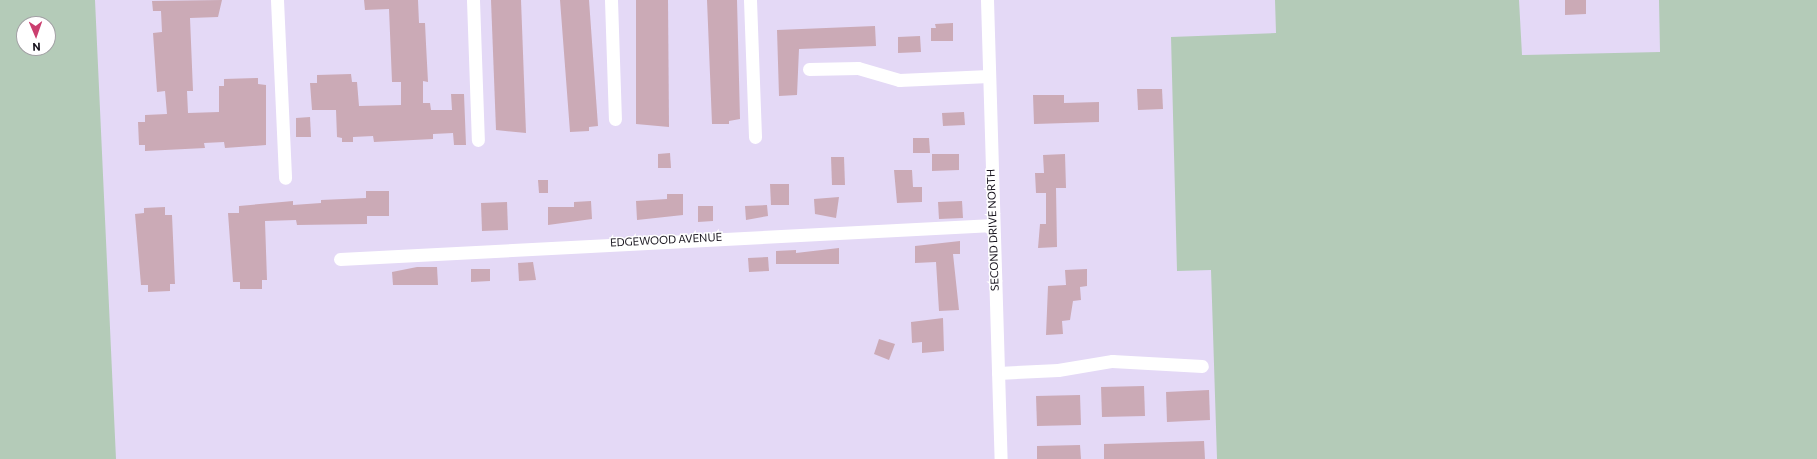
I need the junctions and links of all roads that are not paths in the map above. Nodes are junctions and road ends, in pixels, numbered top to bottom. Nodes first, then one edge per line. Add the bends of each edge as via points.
1 (277, 0) edge
2 (473, 0) edge
3 (611, 0) edge
4 (750, 0) edge
5 (987, 0) edge
6 (808, 70) dead end
7 (989, 76) junction
8 (615, 119) dead end
9 (755, 138) dead end
10 (478, 140) dead end
11 (285, 178) dead end
12 (993, 225) junction
13 (340, 259) dead end
14 (1202, 366) dead end
15 (998, 373) junction
16 (1001, 459) edge

1 - 11 street
2 - 10 street
3 - 8 street
4 - 9 street
5 - 7 street, SECOND DRIVE NORTH
6 - 7 street via 858,68 899,80
7 - 12 street, SECOND DRIVE NORTH
12 - 13 street, EDGEWOOD AVENUE
12 - 15 street, SECOND DRIVE NORTH
14 - 15 street via 1112,361 1058,370
15 - 16 street, SECOND DRIVE NORTH

